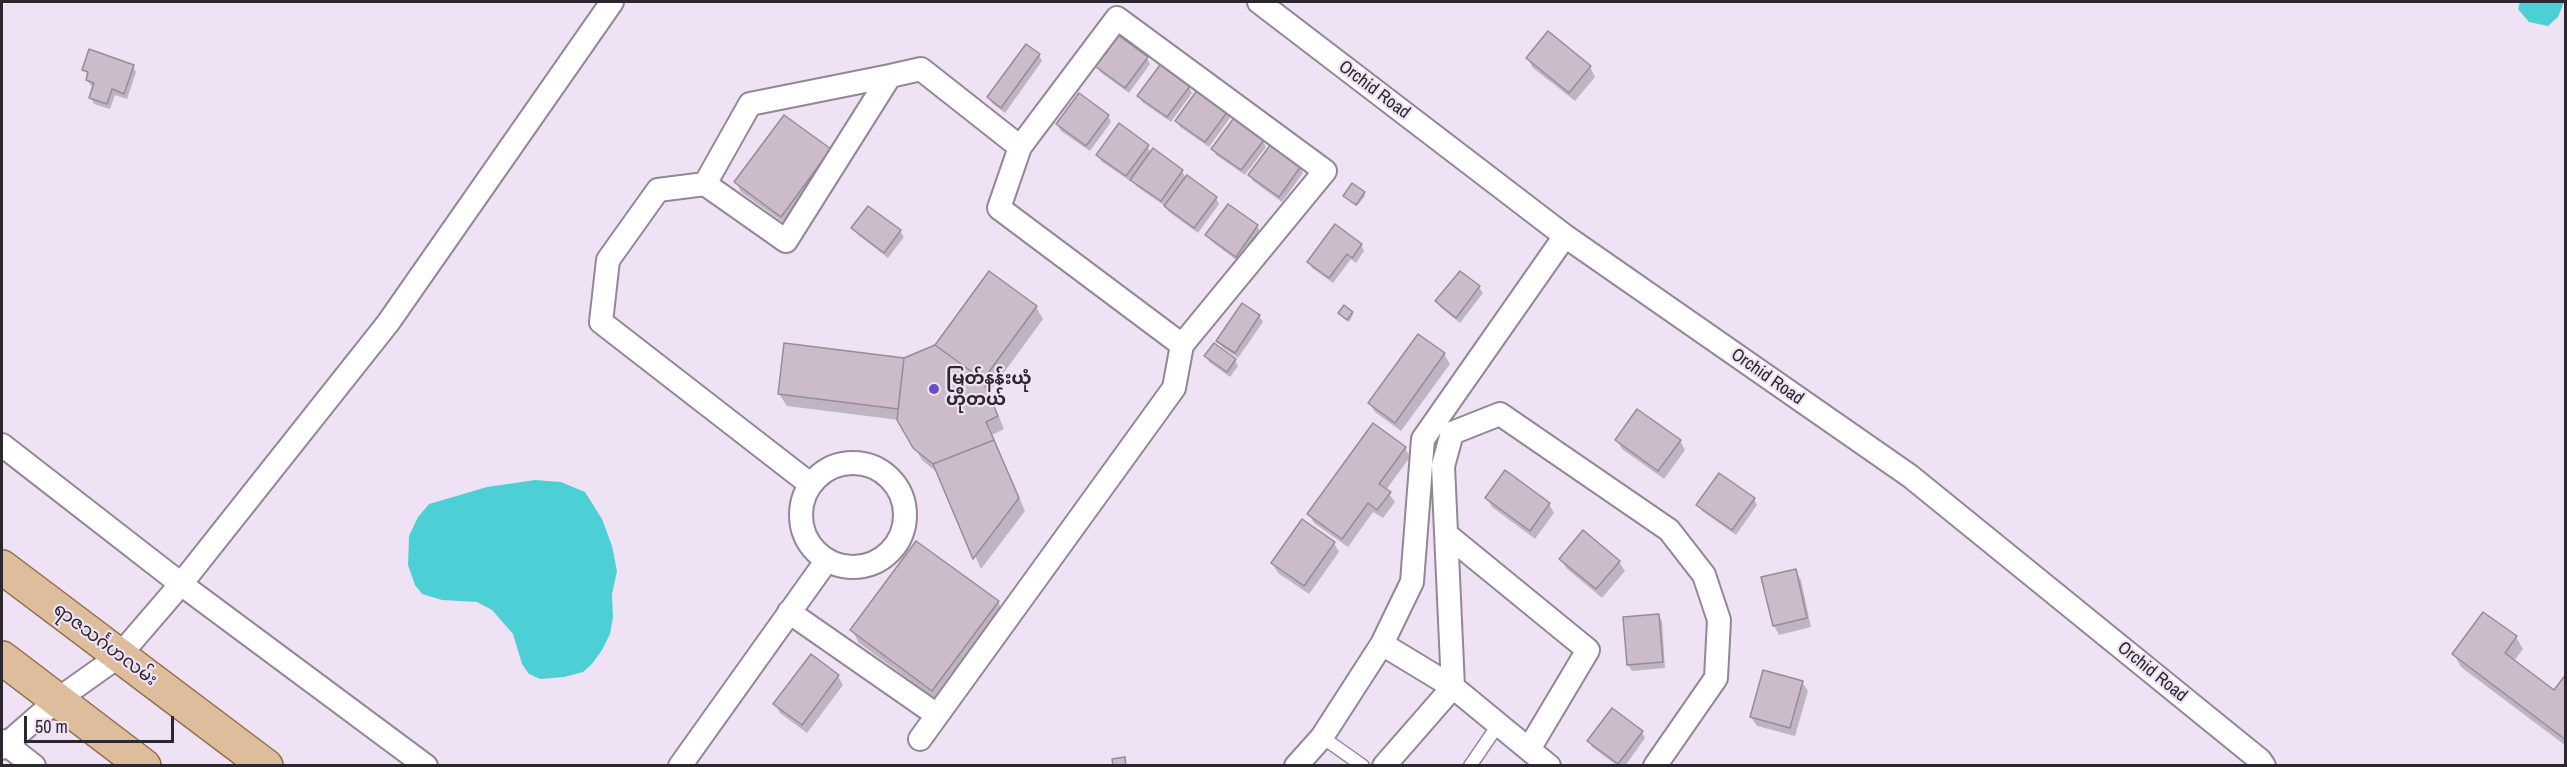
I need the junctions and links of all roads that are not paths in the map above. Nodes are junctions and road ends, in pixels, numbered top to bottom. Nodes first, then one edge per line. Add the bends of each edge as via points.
1 (612, 2) edge
2 (1259, 2) edge
3 (890, 76) junction
4 (1020, 147) junction
5 (705, 184) junction
6 (1565, 236) junction
7 (1182, 345) junction
8 (2, 445) edge
9 (810, 484) junction
10 (1446, 534) junction
11 (826, 560) junction
12 (2, 567) edge
13 (182, 584) junction
14 (789, 612) junction
15 (1382, 644) junction
16 (119, 656) junction
17 (2, 658) edge
18 (1453, 687) junction
19 (57, 700) junction
20 (937, 715) junction
21 (1498, 725) junction
22 (1322, 736) junction
23 (920, 739) dead end
24 (3, 744) edge
25 (1529, 749) junction
26 (34, 765) edge
27 (144, 765) edge
28 (266, 765) edge
29 (426, 765) edge
30 (680, 765) edge
31 (1296, 765) edge
32 (1363, 765) edge
33 (1384, 765) edge
34 (1470, 765) edge
35 (1548, 765) edge
36 (1654, 765) edge
37 (2264, 765) edge

1 - 13 street via 388,323
2 - 6 street, Orchid Road
3 - 4 street via 921,69
3 - 5 street via 750,105
3 - 5 street via 786,241
4 - 7 street via 999,208
4 - 7 street via 1117,18 1325,171
5 - 9 street via 658,190 609,260 601,322
6 - 15 street via 1423,439 1412,582
6 - 37 street, Orchid Road via 1910,476
7 - 20 street via 1174,387
8 - 13 street
9 - 11 street via 803,500 804,534
9 - 11 street via 838,464 872,465 899,487 905,503 906,520 891,552 860,567
10 - 18 street
10 - 25 street via 1588,650
10 - 36 street via 1443,466 1452,433 1500,414 1669,530 1704,575 1719,620 1716,678
11 - 14 street
12 - 16 main road, ရာဇသင်္ဂဟလမ်း
13 - 16 street
13 - 29 street
14 - 20 street
14 - 30 street
15 - 18 street
15 - 22 street
16 - 19 street
16 - 28 main road, ရာဇသင်္ဂဟလမ်း
17 - 19 main road
18 - 21 street
18 - 33 street
19 - 24 street
19 - 27 main road
20 - 23 street
21 - 25 street
21 - 34 lane
22 - 31 street
22 - 32 lane
24 - 26 street
25 - 35 street

